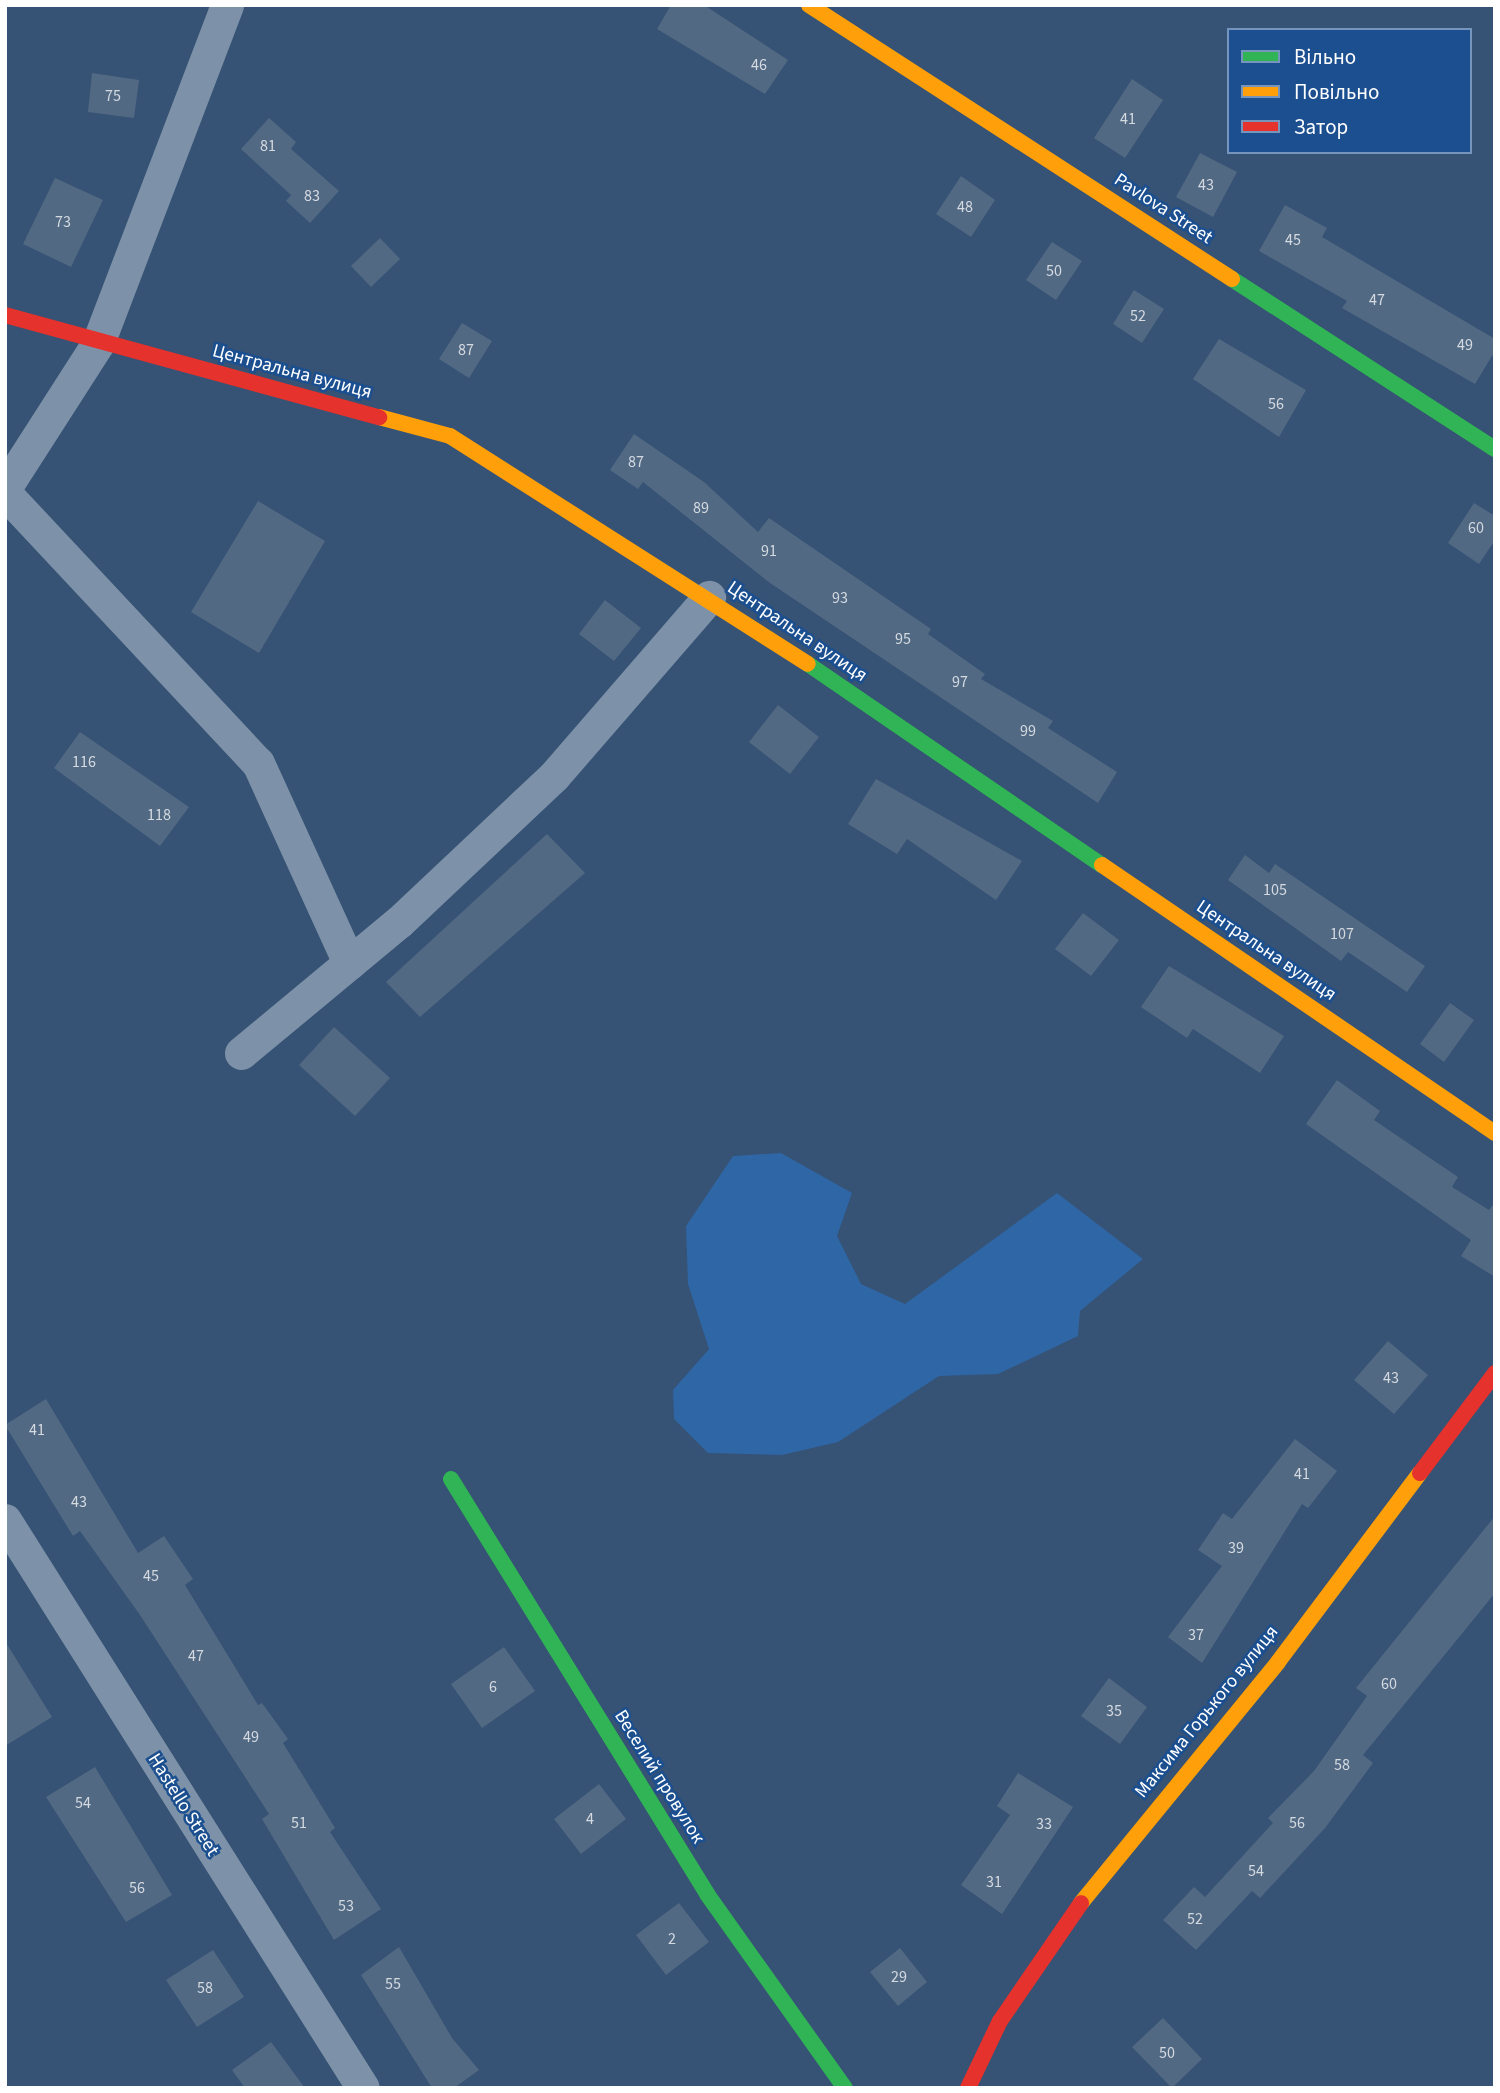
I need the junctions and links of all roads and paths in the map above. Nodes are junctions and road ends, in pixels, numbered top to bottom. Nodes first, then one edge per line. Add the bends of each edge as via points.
1 (228, 5) edge
2 (808, 5) edge
3 (5, 315) edge
4 (98, 343) junction
5 (1495, 449) edge
6 (5, 488) edge
7 (5, 493) edge
8 (709, 597) junction
9 (349, 964) junction
10 (241, 1052) dead end
11 (1495, 1133) edge
12 (1495, 1373) edge
13 (452, 1479) dead end
14 (5, 1520) edge
15 (363, 2088) edge
16 (845, 2088) edge
17 (968, 2088) edge

1 - 4 street
2 - 5 street, Pavlova Street
3 - 4 street, Центральна вулиця
4 - 6 street
4 - 8 street, Центральна вулиця via 450,436
7 - 9 street via 258,763
8 - 9 street via 554,776
8 - 11 street, Центральна вулиця
9 - 10 street
12 - 17 street, Максима Горького вулиця via 1278,1662 1102,1873 1000,2021
13 - 16 street, Веселий провулок via 707,1894
14 - 15 street, Hastello Street

